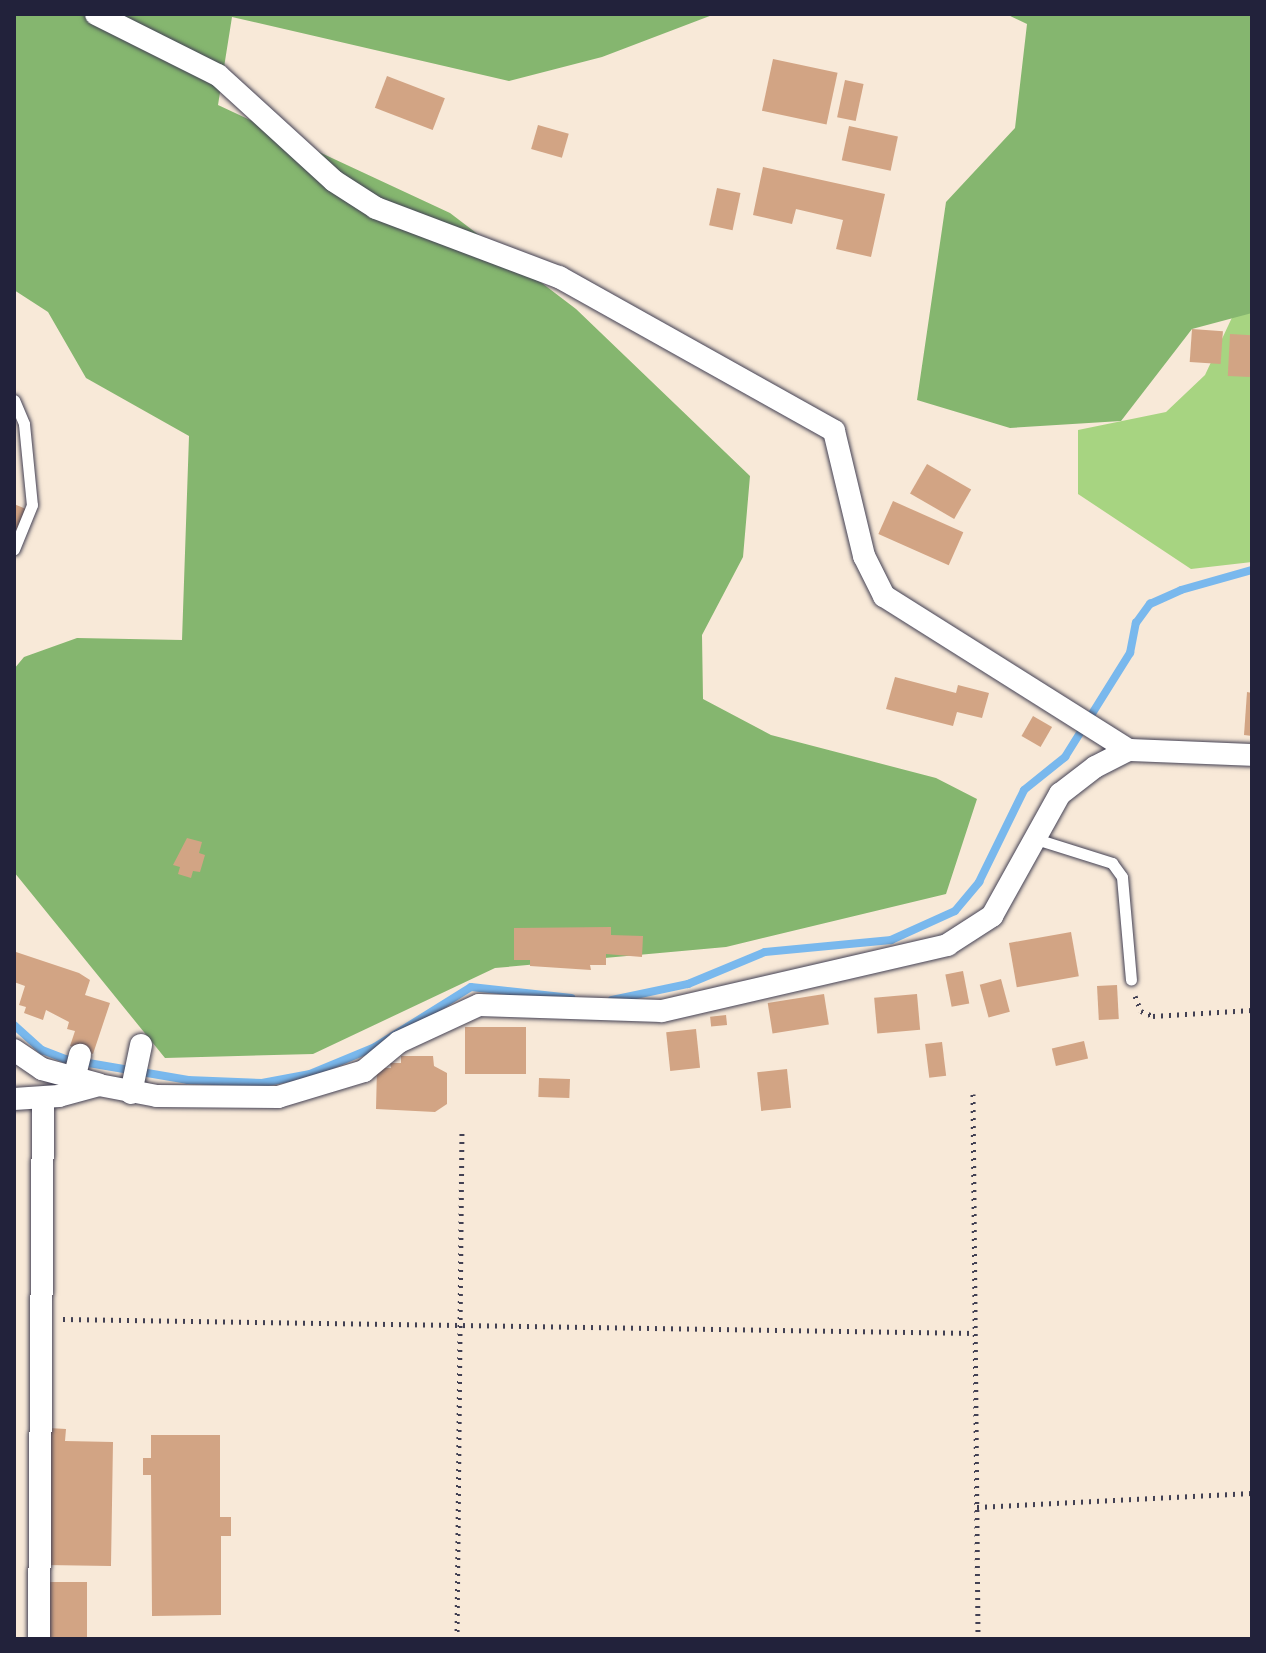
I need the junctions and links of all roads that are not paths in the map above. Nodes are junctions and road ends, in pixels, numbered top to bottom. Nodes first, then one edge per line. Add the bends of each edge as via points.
1 (96, 14) edge
2 (14, 400) edge
3 (14, 549) edge
4 (1129, 750) junction
5 (1252, 755) edge
6 (1036, 839) junction
7 (1131, 980) road end
8 (141, 1045) dead end
9 (14, 1050) edge
10 (80, 1055) dead end
11 (74, 1079) junction
12 (99, 1085) junction
13 (131, 1093) junction
14 (14, 1099) edge
15 (43, 1099) junction
16 (39, 1639) edge

1 - 4 street via 218,75 334,181 376,208 559,277 834,431 864,556 884,596
2 - 3 lane via 24,424 32,514
4 - 5 street
4 - 6 street via 1060,794
6 - 7 lane via 1112,863 1122,877
6 - 13 street via 992,916 947,945 662,1011 479,1005 399,1042 364,1071 278,1097
8 - 13 street
9 - 11 street via 42,1069
10 - 11 street
11 - 12 street
12 - 13 street
12 - 15 street
14 - 15 street
15 - 16 street

